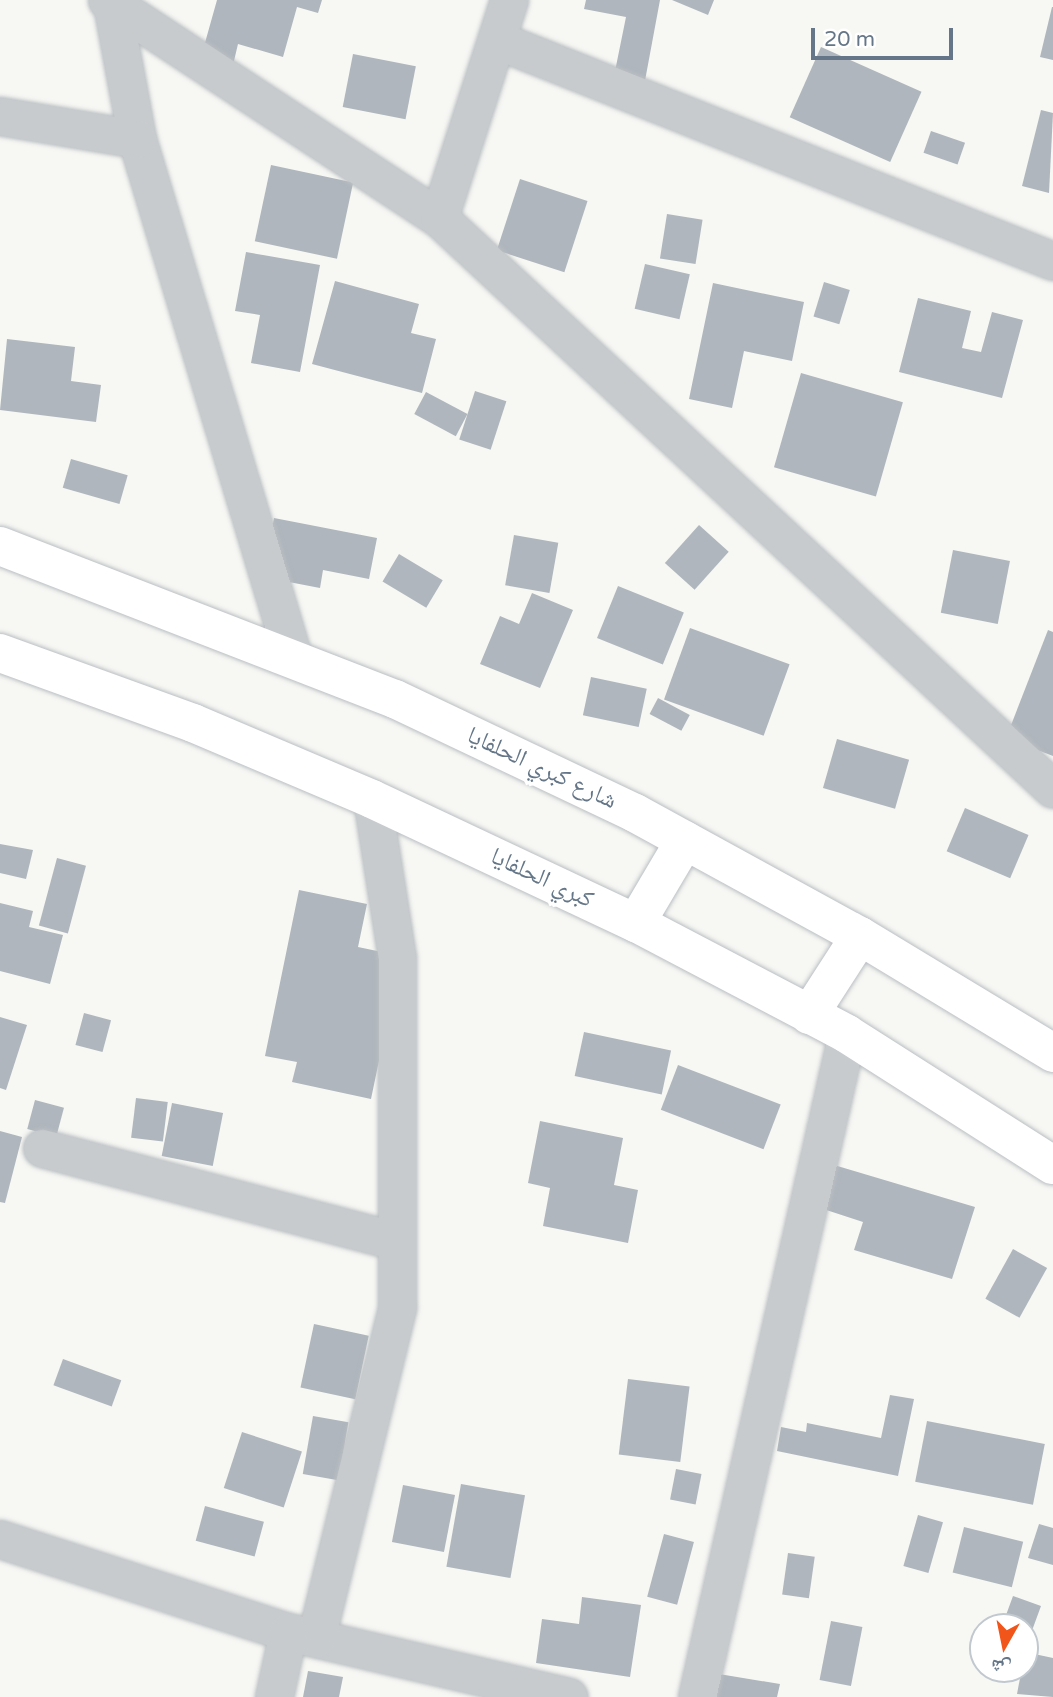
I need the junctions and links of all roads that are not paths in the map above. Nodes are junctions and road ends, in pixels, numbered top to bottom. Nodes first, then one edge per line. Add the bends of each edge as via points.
1 (509, 0) edge
2 (110, 2) edge
3 (497, 40) junction
4 (0, 116) edge
5 (138, 139) junction
6 (439, 218) junction
7 (1053, 261) edge
8 (0, 546) edge
9 (0, 653) edge
10 (293, 657) junction
11 (1053, 789) edge
12 (372, 799) junction
13 (685, 840) junction
14 (636, 923) junction
15 (860, 936) junction
16 (809, 1015) junction
17 (847, 1034) junction
18 (1053, 1053) edge
19 (42, 1148) dead end
20 (1053, 1165) edge
21 (396, 1241) junction
22 (0, 1539) edge
23 (302, 1635) junction
24 (274, 1697) edge
25 (569, 1697) edge
26 (697, 1697) edge

1 - 3 street
2 - 5 street
2 - 6 street
3 - 6 street
3 - 7 street
4 - 5 street
5 - 10 street
6 - 11 street
8 - 10 main road, شارع كبري الحلفايا
9 - 12 main road, كبري الحلفايا via 192,723
10 - 13 main road, شارع كبري الحلفايا via 396,699
12 - 14 main road, كبري الحلفايا
12 - 21 street via 397,958 401,1034
13 - 14 main road
13 - 15 main road, شارع كبري الحلفايا
14 - 16 main road, كبري الحلفايا
15 - 16 main road
15 - 18 main road, شارع كبري الحلفايا
16 - 17 main road, كبري الحلفايا
17 - 20 main road, كبري الحلفايا
17 - 26 street
19 - 21 street
21 - 23 street via 397,1307
22 - 23 street
23 - 24 street
23 - 25 street

